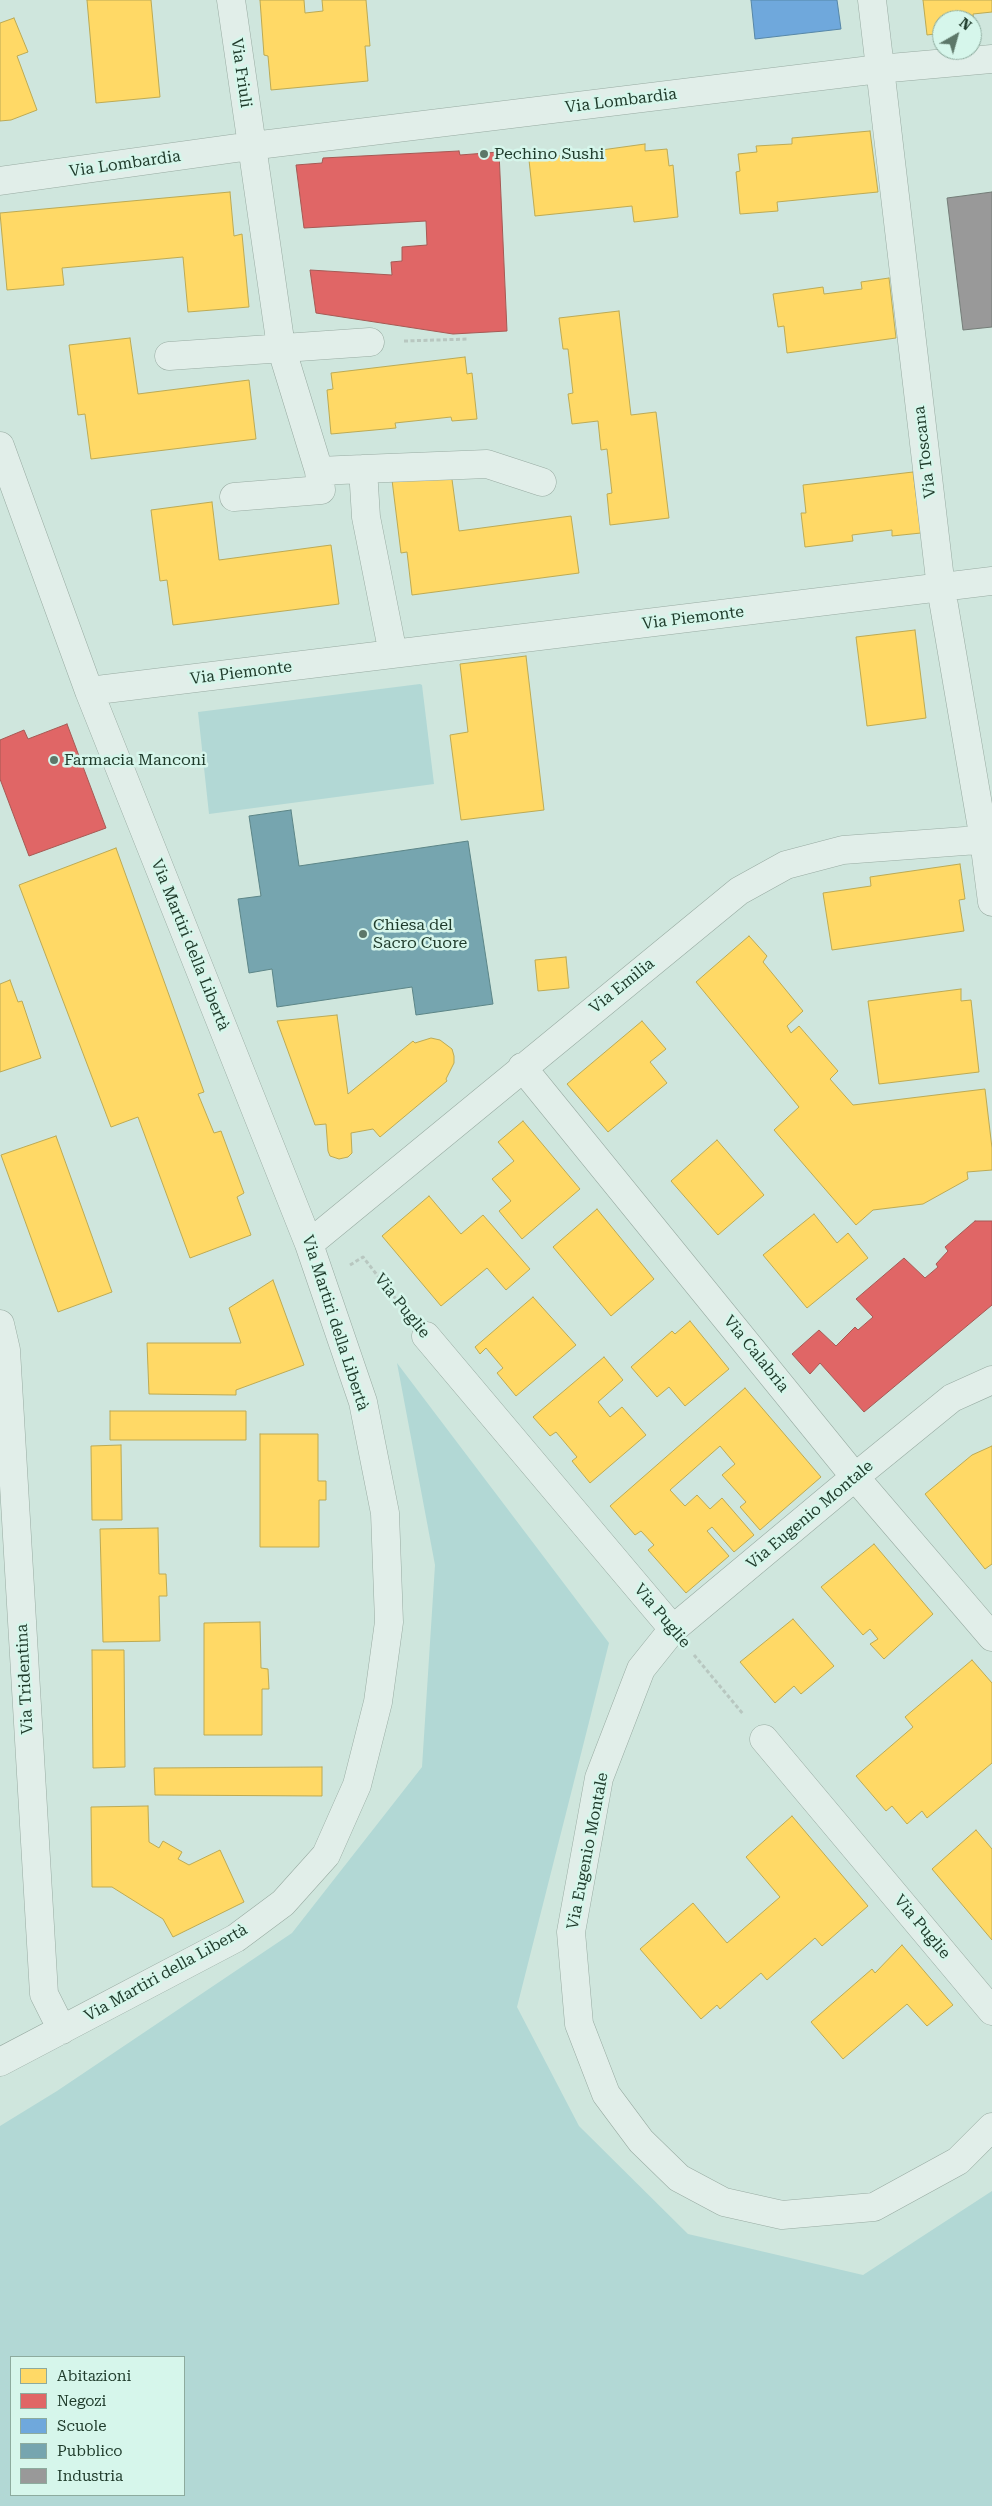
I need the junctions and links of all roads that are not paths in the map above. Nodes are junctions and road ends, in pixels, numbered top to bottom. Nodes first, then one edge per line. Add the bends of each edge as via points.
1 (231, 0) edge
2 (872, 0) edge
3 (992, 59) edge
4 (879, 69) junction
5 (251, 146) junction
6 (0, 181) edge
7 (370, 342) road end
8 (281, 347) junction
9 (169, 356) dead end
10 (0, 446) edge
11 (363, 469) junction
12 (319, 471) junction
13 (542, 482) dead end
14 (234, 497) dead end
15 (992, 581) edge
16 (941, 588) junction
17 (393, 654) junction
18 (89, 691) junction
19 (988, 840) edge
20 (992, 902) edge
21 (522, 1067) junction
22 (309, 1244) junction
23 (0, 1324) edge
24 (426, 1336) road end
25 (992, 1380) edge
26 (856, 1477) junction
27 (673, 1629) junction
28 (992, 1638) edge
29 (764, 1739) road end
30 (992, 2011) edge
31 (62, 2030) junction
32 (0, 2062) edge
33 (992, 2127) edge

1 - 5 street, Via Friuli
2 - 4 street, Via Toscana
3 - 4 street, Via Lombardia
4 - 5 street, Via Lombardia
4 - 16 street, Via Toscana
5 - 6 street, Via Lombardia
5 - 8 street
7 - 8 street
8 - 9 street
8 - 12 street
10 - 18 street, Via Martiri della Libertà
11 - 12 street
11 - 13 street via 487,464
11 - 17 street via 366,517
12 - 14 street via 321,490
15 - 16 street, Via Piemonte
16 - 17 street, Via Piemonte
16 - 19 street, Via Toscana
17 - 18 street, Via Piemonte
18 - 22 street, Via Martiri della Libertà
19 - 20 street, Via Toscana
19 - 21 street, Via Emilia via 843,850 786,865 739,891
21 - 22 street, Via Emilia
21 - 26 street, Via Calabria
22 - 31 street, Via Martiri della Libertà via 363,1402 385,1513 389,1622 378,1702 357,1785 326,1855 283,1903 236,1938
23 - 31 street, Via Tridentina via 6,1350 44,1994
24 - 27 street, Via Puglie
25 - 26 street, Via Eugenio Montale via 952,1398
26 - 27 street, Via Eugenio Montale
26 - 28 street, Via Calabria
27 - 33 street, Via Eugenio Montale via 641,1669 599,1778 571,1932 579,2024 606,2094 641,2141 679,2178 724,2202 782,2215 874,2207 958,2161
29 - 30 street, Via Puglie
31 - 32 street, Via Martiri della Libertà

